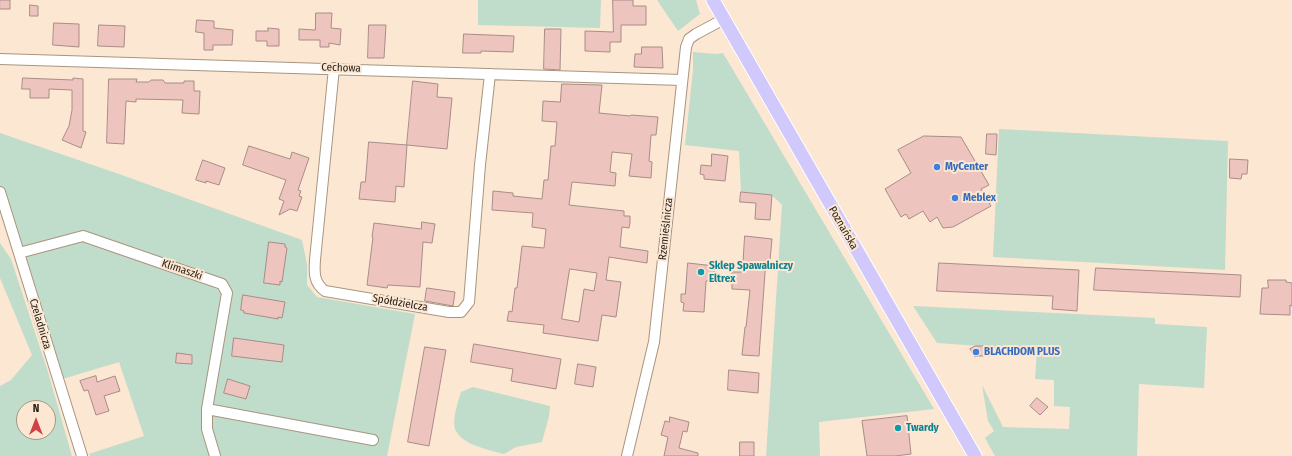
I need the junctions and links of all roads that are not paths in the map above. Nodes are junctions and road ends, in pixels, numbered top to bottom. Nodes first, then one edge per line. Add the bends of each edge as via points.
1 (713, 0) edge
2 (724, 20) junction
3 (0, 59) edge
4 (334, 68) junction
5 (490, 74) junction
6 (682, 80) junction
7 (0, 192) edge
8 (19, 253) junction
9 (207, 409) junction
10 (373, 440) dead end
11 (82, 456) edge
12 (215, 456) edge
13 (627, 456) edge
14 (975, 456) edge

1 - 2 main road, Poznańska
2 - 6 street, Rzemieślnicza via 689,39
2 - 14 main road, Poznańska
3 - 4 street, Cechowa
4 - 5 street, Cechowa
4 - 5 street, Spółdzielcza via 315,260 314,275 319,286 325,291 455,312 461,312 469,302
5 - 6 street, Cechowa
6 - 13 street, Rzemieślnicza via 654,342
7 - 8 street, Czeladnicza
8 - 9 street, Klimaszki via 83,236 222,284 227,293
8 - 11 street, Czeladnicza
9 - 10 street
9 - 12 street, Klimaszki via 206,429

